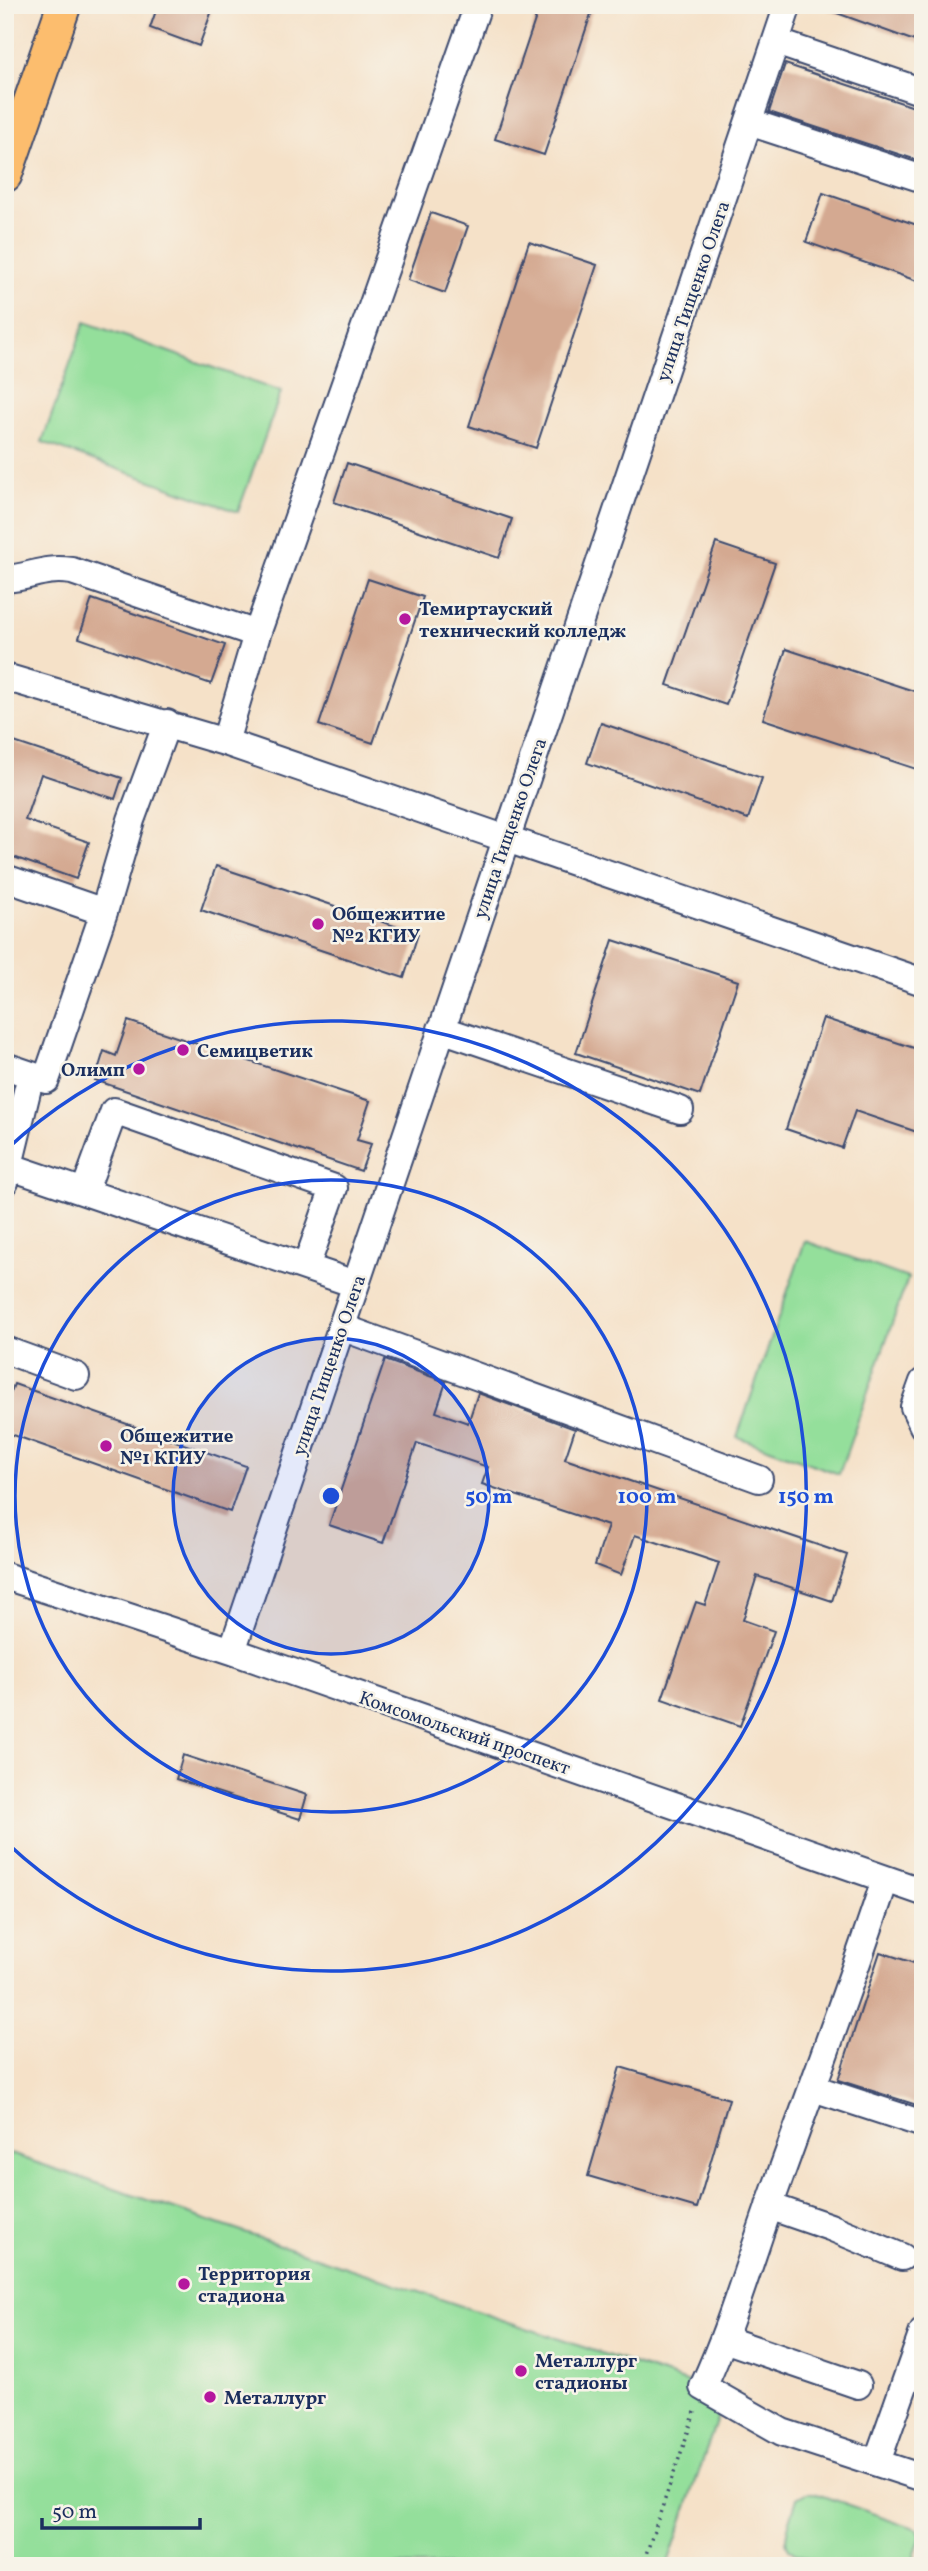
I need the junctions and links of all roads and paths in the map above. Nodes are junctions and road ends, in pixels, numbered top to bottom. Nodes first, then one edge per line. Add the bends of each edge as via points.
1 (64, 5) edge
2 (478, 5) edge
3 (788, 5) edge
4 (776, 42) junction
5 (923, 92) edge
6 (749, 122) junction
7 (5, 175) edge
8 (923, 179) edge
9 (5, 579) edge
10 (257, 634) junction
11 (5, 677) edge
12 (167, 723) junction
13 (225, 742) junction
14 (506, 837) junction
15 (5, 878) edge
16 (104, 912) junction
17 (923, 982) edge
18 (441, 1029) junction
19 (5, 1066) edge
20 (31, 1075) junction
21 (680, 1110) dead end
22 (7, 1174) edge
23 (86, 1190) junction
24 (306, 1267) junction
25 (355, 1284) junction
26 (341, 1327) junction
27 (5, 1350) edge
28 (76, 1376) dead end
29 (923, 1382) edge
30 (923, 1426) edge
31 (759, 1479) dead end
32 (5, 1576) edge
33 (232, 1651) junction
34 (885, 1880) junction
35 (923, 1892) edge
36 (813, 2088) junction
37 (923, 2124) edge
38 (769, 2206) junction
39 (902, 2257) dead end
40 (923, 2332) edge
41 (724, 2339) junction
42 (858, 2385) dead end
43 (704, 2387) junction
44 (877, 2462) junction
45 (923, 2478) edge
46 (642, 2566) edge

1 - 7 main road
2 - 10 street
3 - 4 street, улица Тищенко Олега
4 - 5 street
4 - 6 street, улица Тищенко Олега
6 - 8 street
6 - 14 street, улица Тищенко Олега
9 - 10 street via 25,578 40,570 72,571
10 - 13 street
11 - 12 street
12 - 13 street
12 - 16 street
13 - 14 street
14 - 17 street
14 - 18 street, улица Тищенко Олега
15 - 16 street
16 - 20 street via 46,1080
18 - 21 street
18 - 25 street, улица Тищенко Олега
19 - 20 street
20 - 22 street
22 - 23 street
23 - 24 street
23 - 24 street via 114,1111 295,1174 334,1188
24 - 25 street
25 - 26 street, улица Тищенко Олега
26 - 31 street
26 - 33 street, улица Тищенко Олега
27 - 28 street
29 - 30 street via 914,1407
32 - 33 street, Комсомольский проспект
33 - 34 street, Комсомольский проспект
34 - 35 street, Комсомольский проспект
34 - 36 street
36 - 37 street
36 - 38 street
38 - 39 street
38 - 41 street
40 - 44 street
41 - 42 street
41 - 43 street
43 - 44 street via 782,2432
43 - 46 path
44 - 45 street

